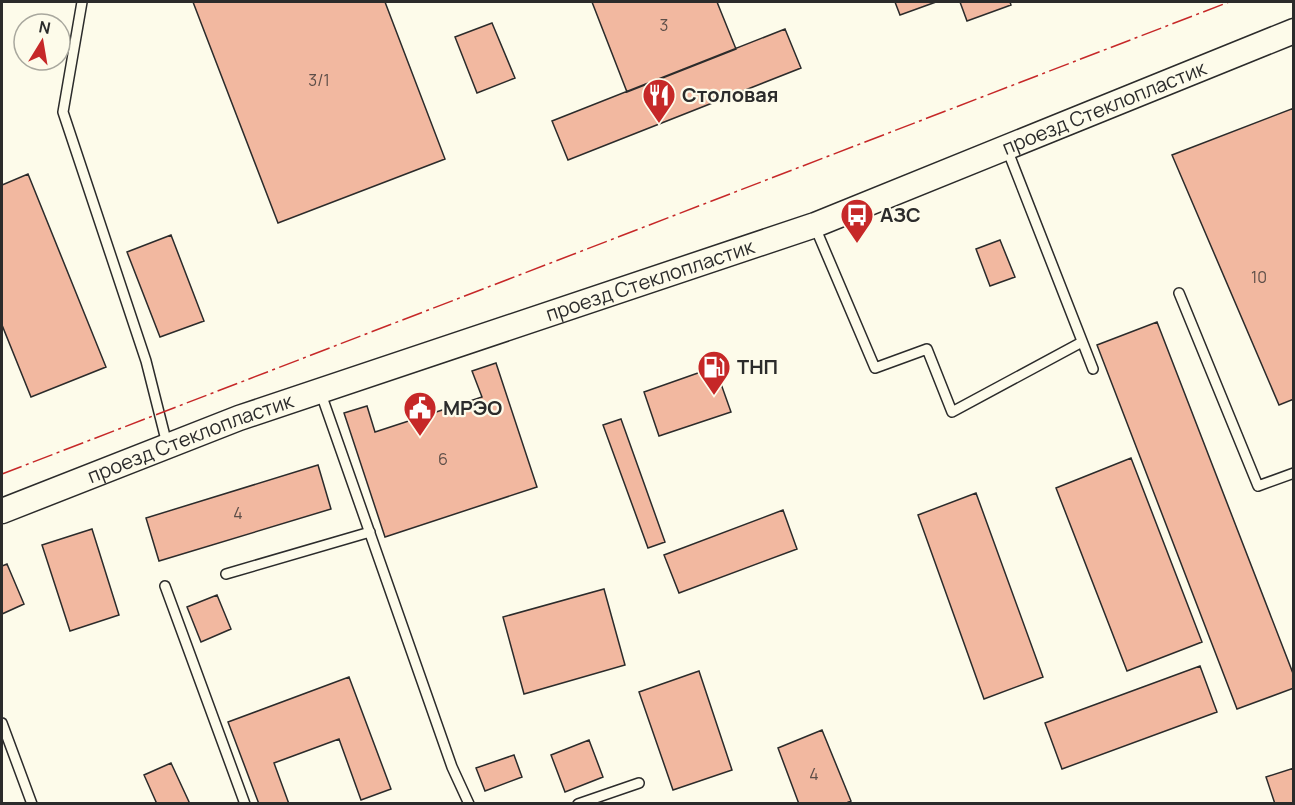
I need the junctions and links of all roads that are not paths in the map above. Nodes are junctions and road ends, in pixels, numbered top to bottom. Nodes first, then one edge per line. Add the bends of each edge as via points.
1 (82, 2) edge
2 (1293, 31) edge
3 (1006, 147) junction
4 (815, 225) junction
5 (1179, 293) dead end
6 (1082, 342) junction
7 (1093, 369) dead end
8 (320, 391) junction
9 (168, 446) junction
10 (1293, 473) edge
11 (2, 511) edge
12 (370, 532) junction
13 (226, 574) dead end
14 (165, 586) dead end
15 (2, 723) edge
16 (4, 736) edge
17 (639, 783) dead end
18 (32, 804) edge
19 (245, 804) edge
20 (469, 804) edge
21 (578, 804) edge

1 - 9 lane via 63,112 146,361
2 - 3 street, проезд Стеклопластик
3 - 4 street, проезд Стеклопластик
3 - 6 lane
4 - 6 lane via 875,368 927,349 952,412
4 - 8 street, проезд Стеклопластик
5 - 10 lane via 1258,486
6 - 7 lane
8 - 9 street, проезд Стеклопластик
8 - 12 lane
9 - 11 street, проезд Стеклопластик
12 - 13 lane
12 - 20 lane via 452,767
14 - 19 lane
15 - 16 lane
16 - 18 lane
17 - 21 lane

